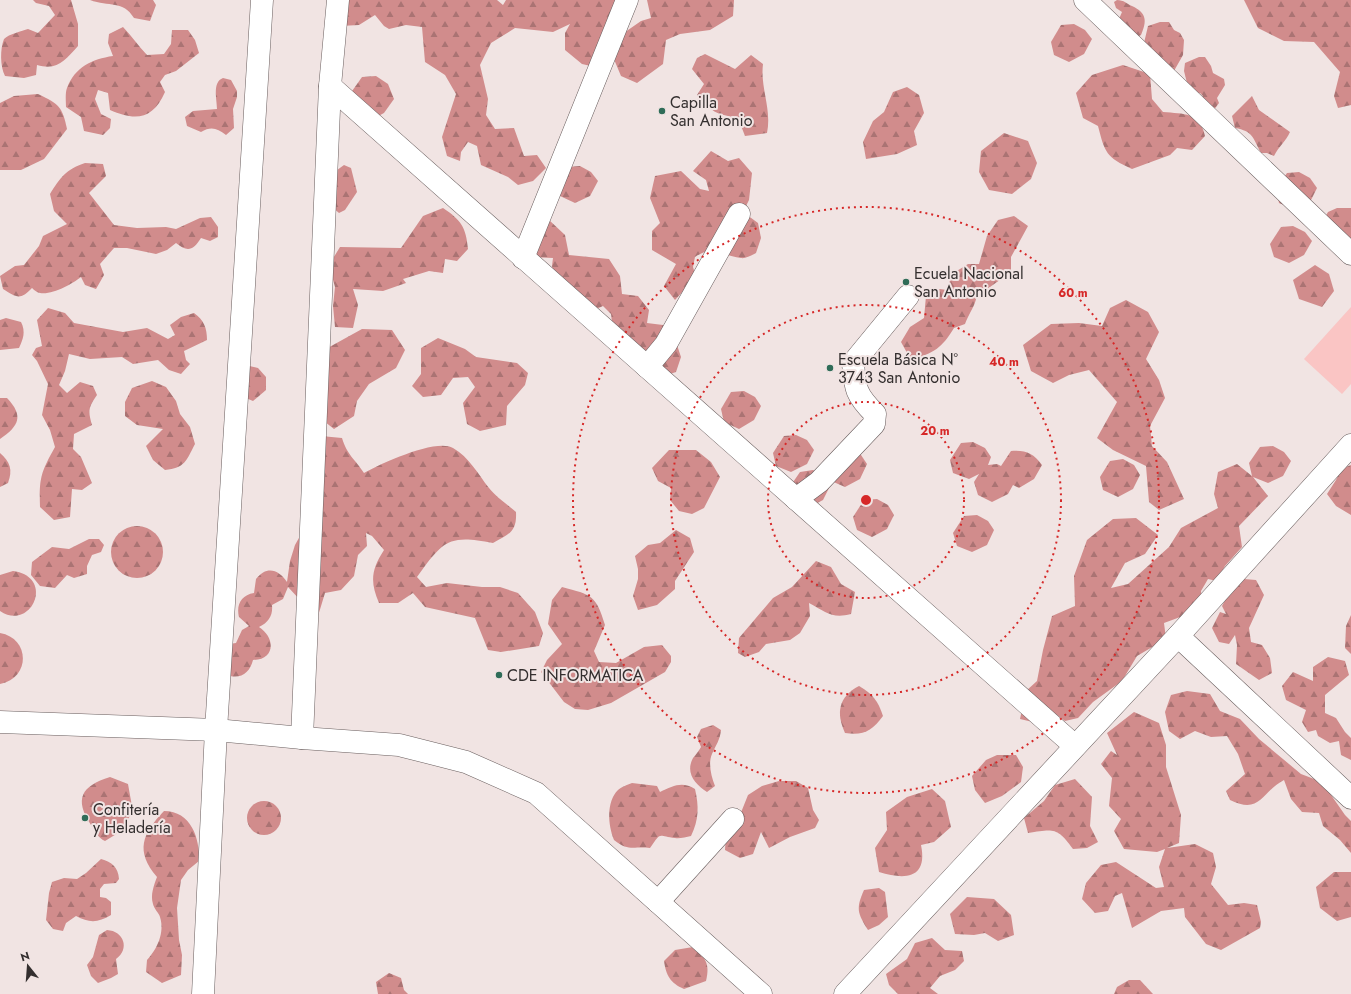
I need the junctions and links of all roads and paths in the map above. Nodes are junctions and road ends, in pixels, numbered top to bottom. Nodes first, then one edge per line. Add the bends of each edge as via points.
1 (262, 0) edge
2 (338, 0) edge
3 (627, 0) edge
4 (1085, 0) edge
5 (330, 86) junction
6 (739, 214) dead end
7 (1351, 254) edge
8 (523, 258) junction
9 (908, 296) dead end
10 (647, 368) junction
11 (1351, 445) edge
12 (796, 499) junction
13 (1178, 636) junction
14 (0, 722) edge
15 (216, 730) junction
16 (302, 738) junction
17 (1075, 746) junction
18 (1351, 798) edge
19 (732, 818) dead end
20 (658, 902) junction
21 (203, 994) edge
22 (760, 994) edge
23 (845, 994) edge

1 - 15 street
2 - 5 street
3 - 8 street
4 - 7 street
5 - 8 street
5 - 16 street
6 - 10 street via 666,344
8 - 10 street
9 - 12 street via 853,363 855,388 863,402 875,414 874,424 819,482
10 - 12 street
11 - 13 street
12 - 17 street
13 - 17 street
13 - 18 street
14 - 15 street
15 - 16 street
15 - 21 street
16 - 20 street via 399,745 466,762 536,793
17 - 23 street
19 - 20 street
20 - 22 street

